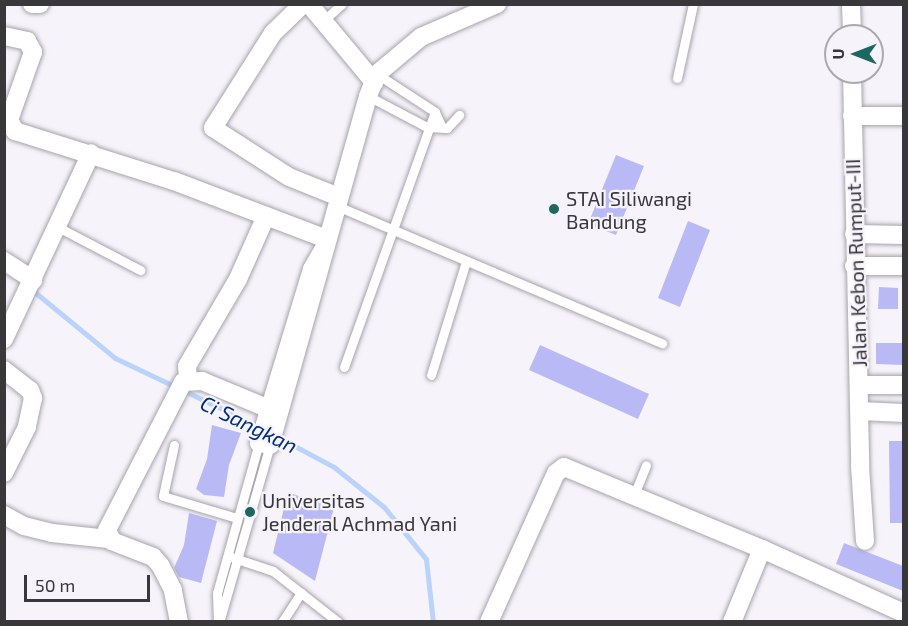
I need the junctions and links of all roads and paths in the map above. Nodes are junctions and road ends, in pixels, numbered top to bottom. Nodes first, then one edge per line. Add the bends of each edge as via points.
1 (32, 4) edge
2 (40, 4) edge
3 (303, 4) edge
4 (309, 4) edge
5 (342, 4) edge
6 (497, 4) edge
7 (693, 4) edge
8 (851, 4) edge
9 (323, 21) junction
10 (852, 24) edge
11 (4, 36) edge
12 (677, 78) dead end
13 (373, 84) junction
14 (852, 84) edge
15 (435, 112) junction
16 (459, 115) dead end
17 (852, 116) junction
18 (903, 116) edge
19 (427, 127) junction
20 (442, 128) junction
21 (91, 153) junction
22 (338, 202) junction
23 (266, 216) junction
24 (58, 227) junction
25 (392, 232) junction
26 (854, 234) junction
27 (903, 235) edge
28 (325, 245) junction
29 (4, 261) edge
30 (466, 261) junction
31 (854, 266) junction
32 (903, 266) edge
33 (140, 270) dead end
34 (31, 286) junction
35 (4, 339) edge
36 (662, 343) dead end
37 (344, 367) dead end
38 (4, 370) edge
39 (431, 375) dead end
40 (859, 385) junction
41 (903, 385) edge
42 (180, 386) junction
43 (860, 411) junction
44 (274, 413) junction
45 (903, 413) edge
46 (265, 441) junction
47 (174, 445) dead end
48 (646, 465) dead end
49 (4, 473) edge
50 (634, 495) junction
51 (4, 515) edge
52 (237, 518) junction
53 (109, 539) junction
54 (865, 541) dead end
55 (762, 549) junction
56 (226, 555) junction
57 (237, 560) junction
58 (301, 593) junction
59 (903, 613) edge
60 (178, 621) edge
61 (219, 621) edge
62 (282, 621) edge
63 (338, 621) edge
64 (489, 621) edge
65 (732, 621) edge

1 - 2 street
3 - 22 street via 273,33 213,128 289,177
4 - 9 street
5 - 9 lane
6 - 13 street via 421,37
7 - 12 lane
8 - 10 street
9 - 13 street
11 - 21 street via 27,41 33,52 10,126 15,131
13 - 15 lane
13 - 19 lane
13 - 22 street
14 - 17 street, Jalan Kebon Rumput-III
15 - 19 lane
15 - 20 lane
16 - 20 lane via 450,126
17 - 18 street
17 - 26 street, Jalan Kebon Rumput-III
19 - 20 lane
19 - 25 lane
21 - 23 street
21 - 24 street
22 - 25 lane
22 - 28 street
23 - 28 street
23 - 42 street via 238,279 187,366
24 - 33 lane
24 - 34 street
25 - 30 lane
25 - 37 lane
26 - 27 street
26 - 31 street, Jalan Kebon Rumput-III
28 - 44 street via 321,272
29 - 34 street
30 - 36 lane
30 - 39 lane
31 - 32 street
31 - 40 street, Jalan Kebon Rumput-III
34 - 35 street
38 - 49 street via 30,390 33,398 27,427
40 - 41 street
40 - 43 street, Jalan Kebon Rumput-III
42 - 44 street via 202,381
42 - 53 street via 106,530
43 - 45 street
43 - 54 street, Jalan Kebon Rumput-III
44 - 46 street
46 - 52 lane
46 - 57 lane
47 - 52 lane via 163,496
48 - 50 lane
50 - 55 street
50 - 64 street via 568,467 560,469
51 - 53 street via 24,526 59,535
52 - 56 lane
53 - 60 street via 153,557 160,565 173,590
55 - 59 street
55 - 65 street
56 - 57 lane
56 - 61 lane via 217,593
57 - 58 lane via 273,571
57 - 61 lane
58 - 62 lane
58 - 63 lane

